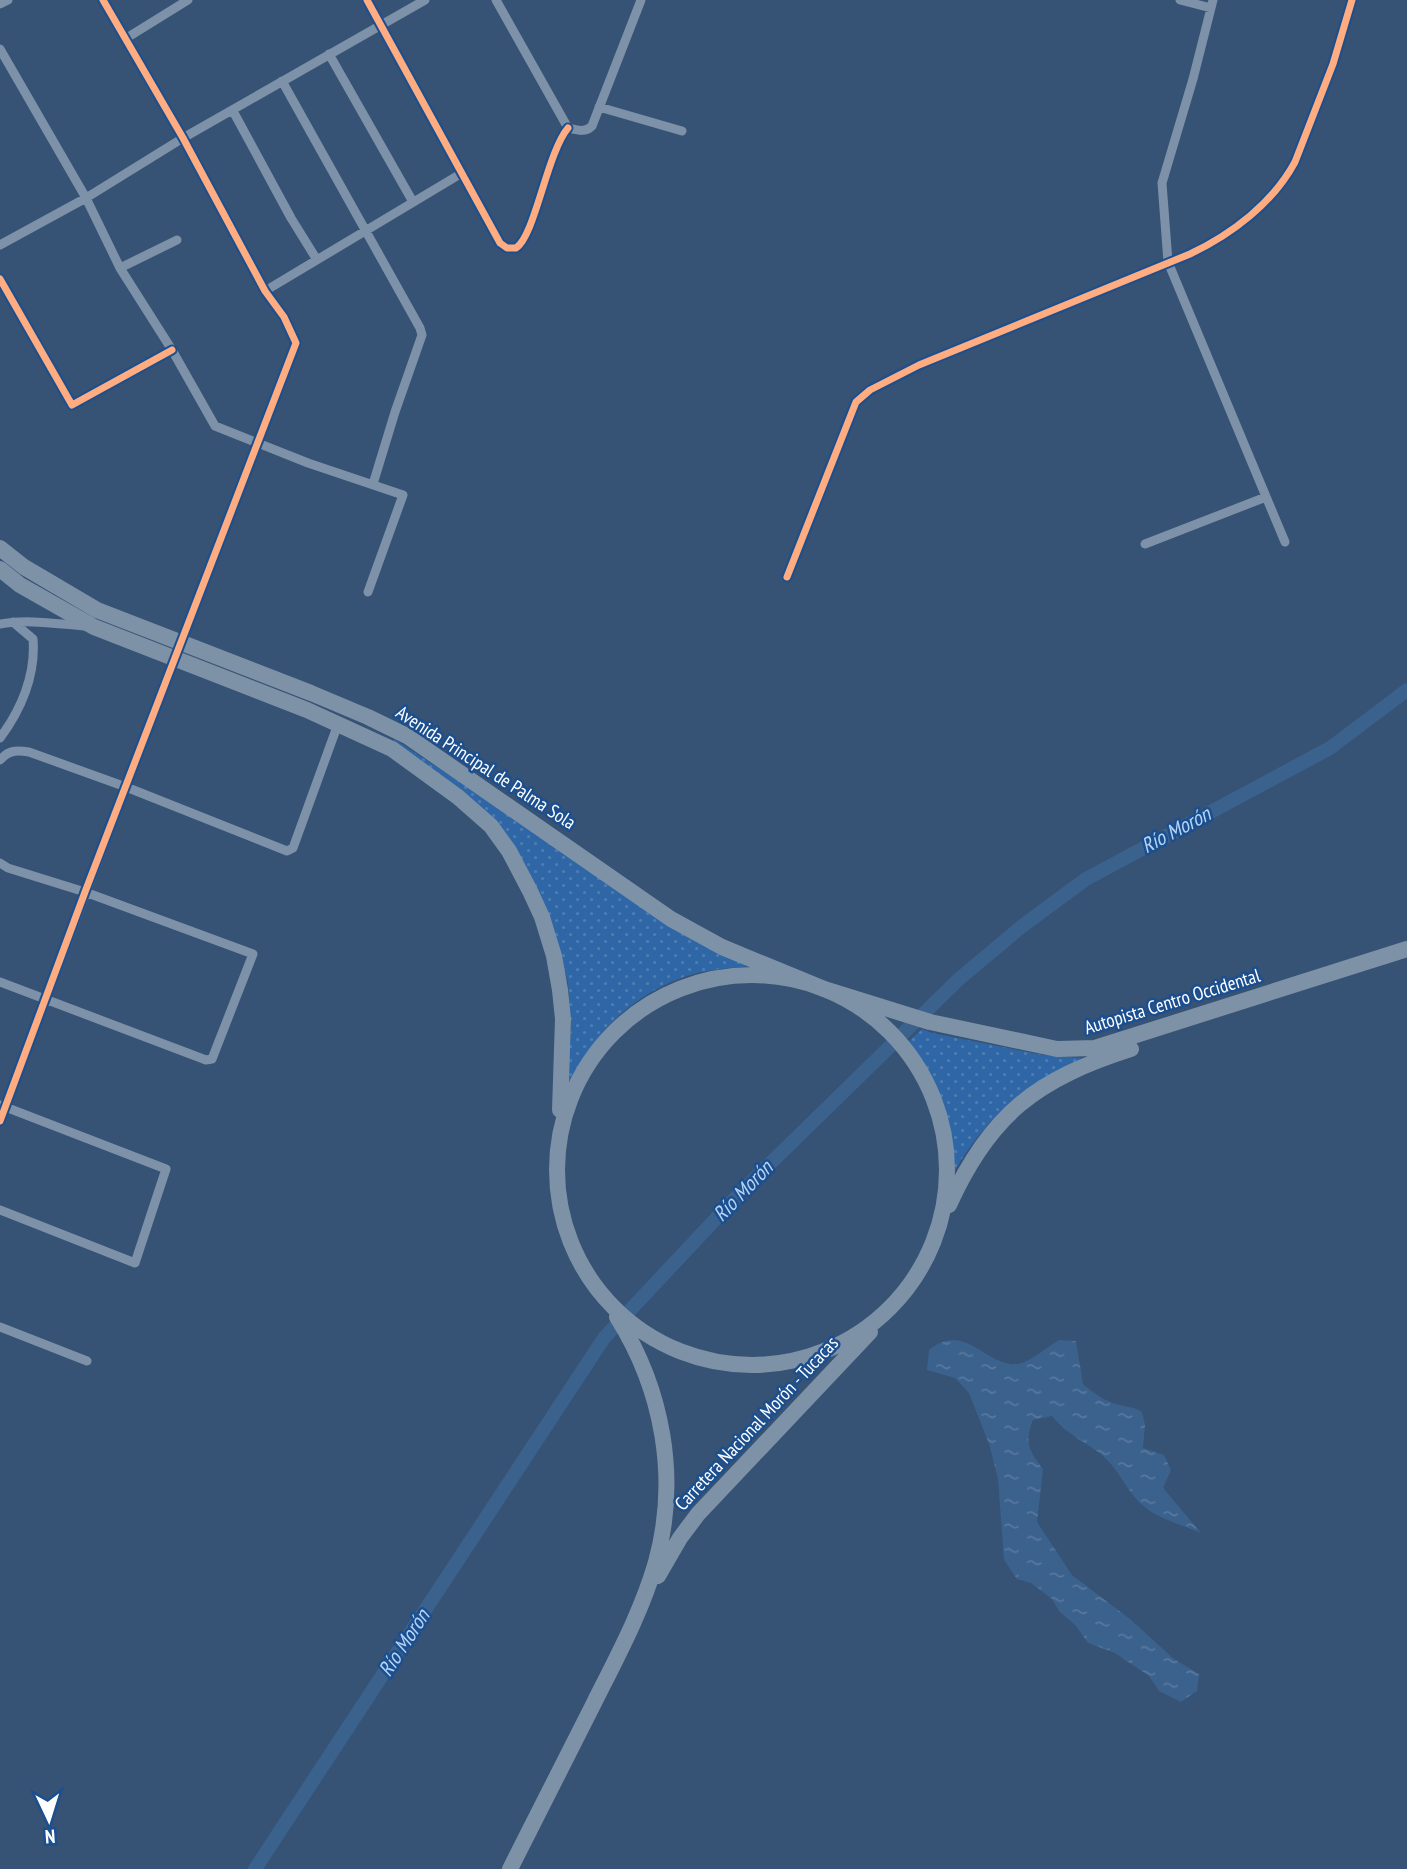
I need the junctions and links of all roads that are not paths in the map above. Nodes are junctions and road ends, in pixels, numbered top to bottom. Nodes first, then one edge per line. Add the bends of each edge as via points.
1 (8, 0) edge
2 (103, 0) edge
3 (188, 0) edge
4 (368, 0) edge
5 (425, 0) edge
6 (496, 0) edge
7 (642, 0) edge
8 (1180, 0) edge
9 (1352, 0) edge
10 (0, 4) edge
11 (1212, 4) edge
12 (382, 24) junction
13 (125, 39) junction
14 (0, 49) edge
15 (329, 54) junction
16 (282, 81) junction
17 (599, 107) junction
18 (233, 111) junction
19 (568, 128) junction
20 (682, 131) dead end
21 (183, 138) junction
22 (462, 173) junction
23 (86, 198) junction
24 (413, 202) junction
25 (366, 232) junction
26 (177, 240) dead end
27 (0, 245) edge
28 (317, 260) junction
29 (1168, 262) junction
30 (120, 268) junction
31 (0, 279) edge
32 (265, 291) junction
33 (172, 350) junction
34 (258, 443) junction
35 (373, 484) junction
36 (1266, 497) junction
37 (1285, 542) dead end
38 (1144, 544) dead end
39 (0, 548) edge
40 (0, 569) edge
41 (787, 577) dead end
42 (368, 592) dead end
43 (13, 622) junction
44 (0, 624) edge
45 (94, 627) junction
46 (338, 724) junction
47 (0, 738) edge
48 (0, 760) edge
49 (126, 787) junction
50 (0, 863) edge
51 (85, 892) junction
52 (1407, 949) edge
53 (1407, 960) edge
54 (0, 982) edge
55 (824, 989) junction
56 (45, 999) junction
57 (3, 1105) edge
58 (0, 1121) edge
59 (557, 1151) junction
60 (0, 1210) edge
61 (936, 1234) junction
62 (896, 1301) junction
63 (629, 1326) junction
64 (0, 1327) edge
65 (87, 1361) dead end
66 (636, 1616) junction
67 (510, 1869) edge

1 - 10 street
2 - 13 street
3 - 13 street
4 - 12 street
5 - 12 street
6 - 19 street
7 - 17 street
8 - 11 street
9 - 29 street via 1333,64 1288,175 1245,221 1218,241
11 - 29 street via 1162,183
12 - 15 street
12 - 22 street
13 - 21 street
14 - 23 street
15 - 16 street
15 - 24 street
16 - 18 street
16 - 25 street
17 - 19 street via 588,130
17 - 20 street
18 - 21 street
18 - 28 street
19 - 22 street via 548,169 525,239 516,248 500,243
21 - 23 street
21 - 32 street
22 - 24 street
23 - 27 street
23 - 30 street
24 - 25 street
25 - 28 street
25 - 35 street via 422,335
26 - 30 street
28 - 32 street
29 - 36 street
29 - 41 street via 919,365 870,390 856,402
30 - 33 street
31 - 33 street via 72,405
32 - 34 street via 296,343
33 - 34 street via 215,426
34 - 35 street
34 - 49 street, bridge
35 - 42 street via 403,495
36 - 37 street
36 - 38 street
39 - 55 highway, Avenida Principal de Palma Sola via 97,610 311,693 407,736 671,919 722,947
40 - 45 highway, Avenida Principal de Palma Sola
43 - 44 street
43 - 45 street
43 - 47 street via 33,639 34,655 24,699
45 - 46 highway, Avenida Principal de Palma Sola
46 - 49 street via 293,848 287,851
46 - 59 highway, Avenida Principal de Palma Sola via 393,749 458,797 491,826 523,876 548,935 560,990 563,1040
48 - 49 street via 6,753 29,752
49 - 51 street
50 - 51 street
51 - 56 street
51 - 56 street via 253,954 212,1059
52 - 55 highway, Autopista Centro Occidental via 1095,1048 1057,1049 961,1030
53 - 61 highway, Autopista Centro Occidental via 1115,1054 1055,1079 1012,1110 989,1134 968,1166
54 - 56 street
55 - 59 highway via 787,978 739,976 693,984 650,1004 619,1027 588,1063 567,1105
55 - 61 highway via 882,1025 919,1068 933,1096 946,1141 947,1188
56 - 57 street
57 - 58 street
57 - 60 street via 166,1169 135,1263
59 - 63 highway via 558,1198 565,1228 585,1271
61 - 62 highway
62 - 63 highway via 847,1339 811,1355 772,1363 725,1362 694,1355
62 - 66 highway, Carretera Nacional Morón - Tucacas via 698,1514
63 - 66 highway, Carretera Nacional Morón - Tucacas via 653,1388 666,1465 660,1543
64 - 65 street
66 - 67 highway, Carretera Nacional Morón - Tucacas

